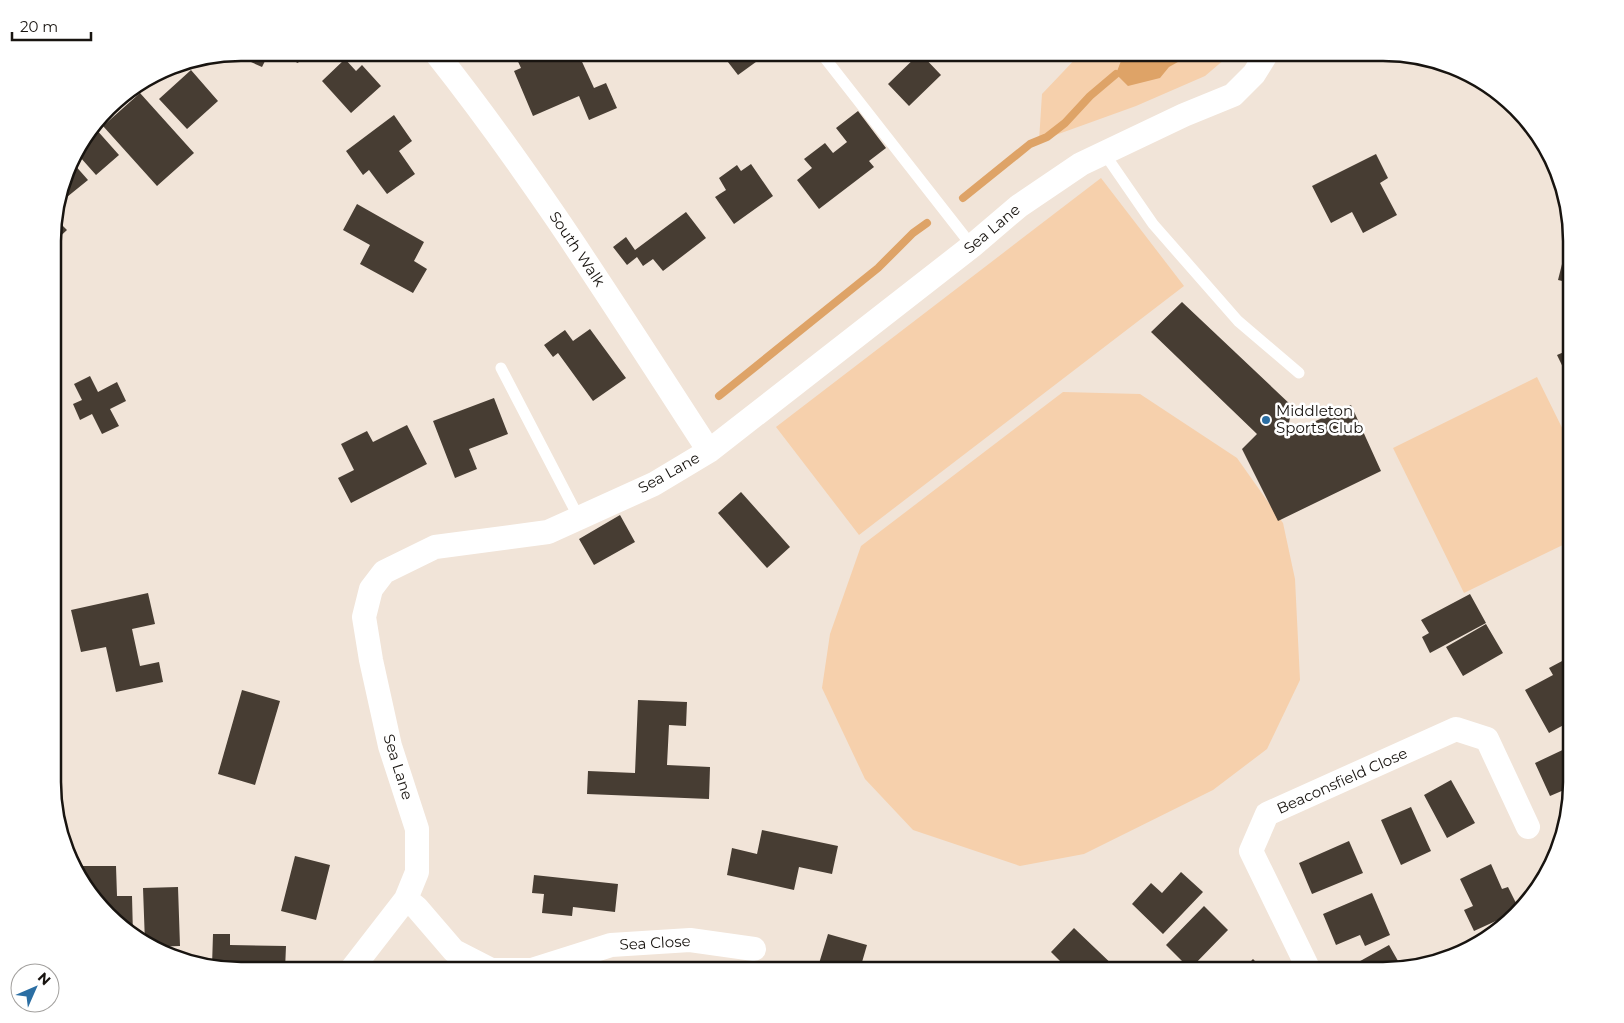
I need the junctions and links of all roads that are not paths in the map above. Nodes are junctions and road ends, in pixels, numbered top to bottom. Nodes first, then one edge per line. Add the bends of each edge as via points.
1 (443, 61) edge
2 (828, 61) edge
3 (1262, 61) edge
4 (1104, 153) junction
5 (972, 246) junction
6 (501, 368) dead end
7 (1299, 373) dead end
8 (709, 451) junction
9 (579, 518) junction
10 (1528, 826) dead end
11 (406, 899) junction
12 (754, 949) dead end
13 (357, 962) edge
14 (475, 962) edge
15 (558, 962) edge
16 (1305, 962) edge

1 - 8 street, South Walk via 488,118 573,242
2 - 5 lane
3 - 4 street, Sea Lane via 1254,74 1233,95
4 - 5 street, Sea Lane via 1081,164 1019,206
4 - 7 lane via 1153,224 1238,321
5 - 8 street, Sea Lane
6 - 9 lane
8 - 9 street, Sea Lane via 654,484
9 - 11 street, Sea Lane via 548,532 435,547 384,572 371,589 364,617 371,660 390,746 417,829 417,872
10 - 16 street, Beaconsfield Close via 1487,740 1456,729 1267,814 1251,851
11 - 13 street, Sea Lane
11 - 14 street, Sea Close via 454,951
12 - 15 street, Sea Close via 690,940 611,946

